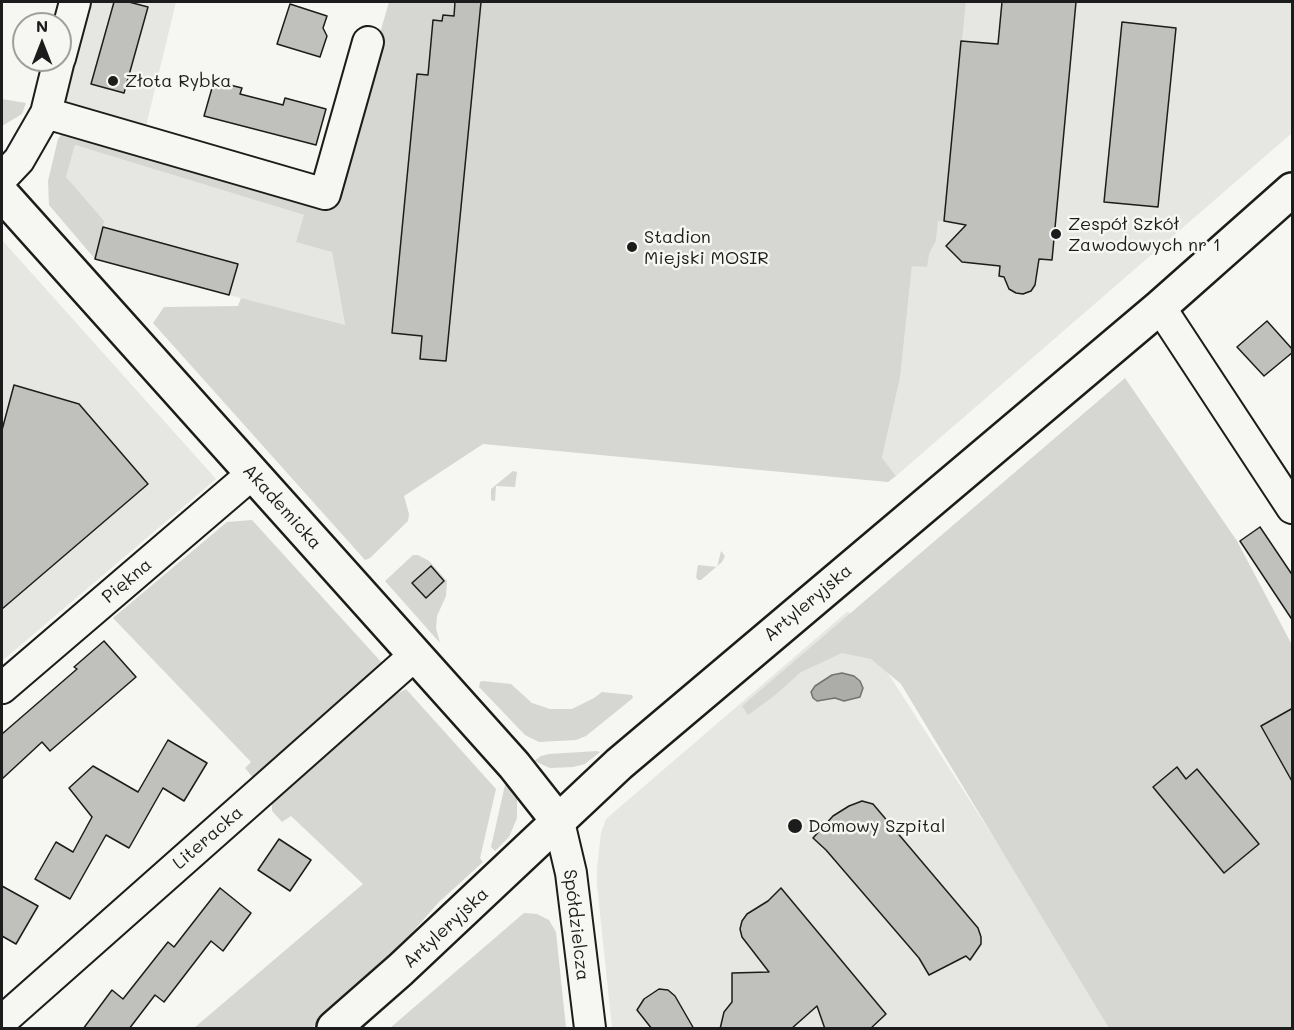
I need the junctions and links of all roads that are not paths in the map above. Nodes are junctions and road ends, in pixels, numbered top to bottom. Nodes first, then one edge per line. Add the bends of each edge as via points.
1 (368, 42) dead end
2 (57, 72) edge
3 (46, 113) junction
4 (2, 178) edge
5 (1293, 190) edge
6 (2, 194) edge
7 (1160, 307) junction
8 (252, 474) junction
9 (1293, 508) edge
10 (415, 655) junction
11 (2, 688) edge
12 (559, 822) junction
13 (2, 1021) edge
14 (334, 1029) edge
15 (590, 1029) edge

1 - 3 street via 326,194
2 - 3 street
3 - 4 street via 19,160
5 - 7 street, Artyleryjska
6 - 8 street, Akademicka
7 - 9 street
7 - 12 street, Artyleryjska via 627,756
8 - 10 street, Akademicka
8 - 11 street, Piękna
10 - 12 street, Akademicka
10 - 13 street, Literacka
12 - 14 street, Artyleryjska
12 - 15 street, Spółdzielcza via 571,873

